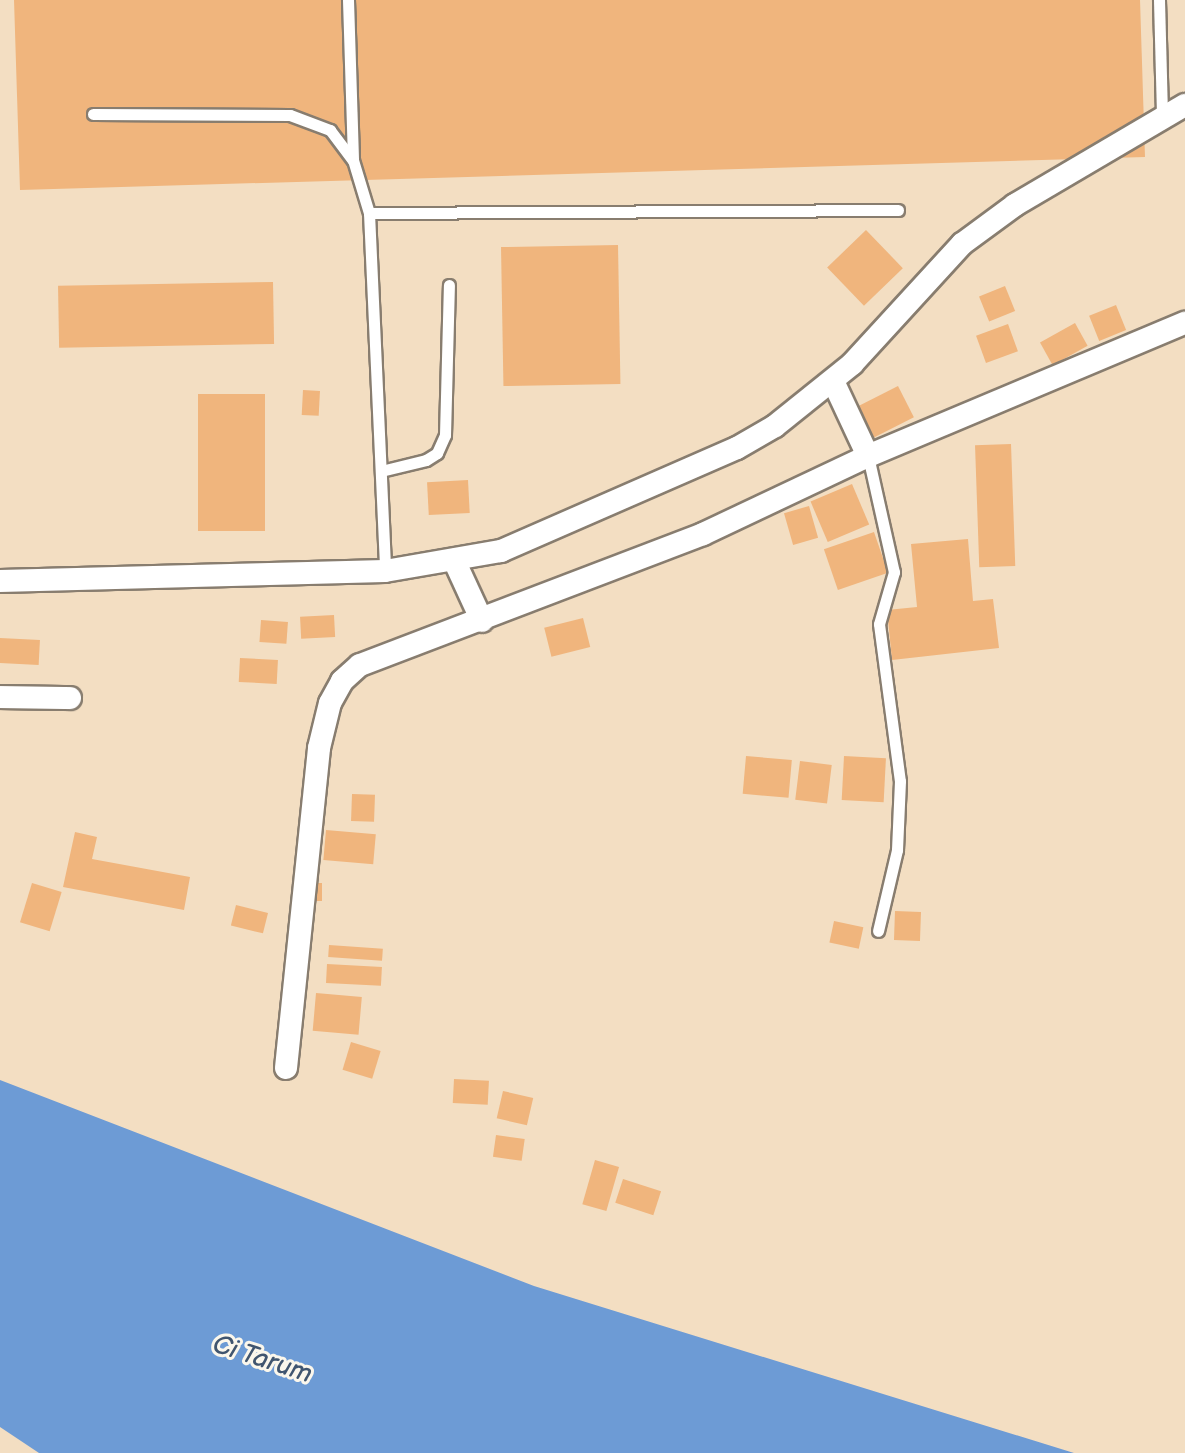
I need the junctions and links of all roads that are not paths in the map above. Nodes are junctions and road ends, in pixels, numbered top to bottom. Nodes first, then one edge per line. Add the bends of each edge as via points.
1 (348, 0) edge
2 (1159, 0) edge
3 (1185, 105) edge
4 (93, 114) dead end
5 (1162, 116) junction
6 (353, 160) junction
7 (898, 210) dead end
8 (369, 213) junction
9 (449, 285) dead end
10 (1185, 323) edge
11 (833, 381) junction
12 (868, 456) junction
13 (381, 471) junction
14 (454, 560) junction
15 (385, 571) junction
16 (0, 581) edge
17 (482, 621) junction
18 (0, 697) edge
19 (70, 698) dead end
20 (878, 931) dead end
21 (286, 1068) dead end

1 - 6 lane
2 - 5 lane
3 - 5 street
4 - 6 lane via 290,115 330,130
5 - 11 street via 1015,205 962,244
6 - 8 lane
7 - 8 lane
8 - 13 lane
9 - 13 lane via 445,435 437,453 426,460
10 - 12 street
11 - 12 street
11 - 14 street via 737,448 501,551
12 - 17 street via 703,534
12 - 20 lane via 894,572 879,624 900,781 897,850
13 - 15 lane
14 - 15 street
14 - 17 street
15 - 16 street
17 - 21 street via 360,665 342,681 330,703 319,748
18 - 19 street

